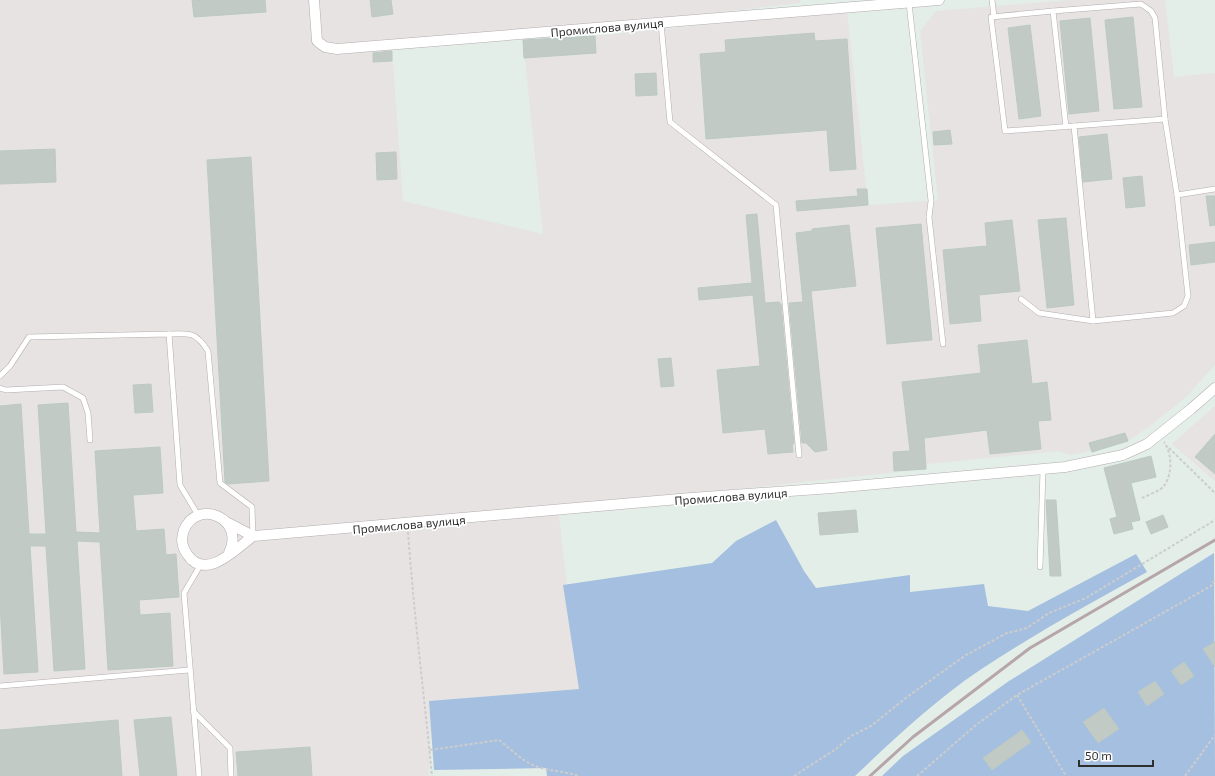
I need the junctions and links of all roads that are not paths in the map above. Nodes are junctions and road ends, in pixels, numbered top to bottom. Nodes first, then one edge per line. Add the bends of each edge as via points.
1 (314, 0) edge
2 (939, 0) edge
3 (992, 0) edge
4 (909, 2) junction
5 (1053, 10) junction
6 (994, 17) junction
7 (661, 23) junction
8 (1165, 118) junction
9 (1074, 126) junction
10 (1066, 127) junction
11 (1215, 189) edge
12 (1177, 195) junction
13 (1021, 299) dead end
14 (1093, 321) junction
15 (169, 334) junction
16 (943, 344) dead end
17 (0, 376) edge
18 (0, 388) edge
19 (1215, 388) edge
20 (90, 440) dead end
21 (799, 455) dead end
22 (1043, 470) junction
23 (198, 515) junction
24 (228, 523) junction
25 (253, 536) junction
26 (229, 553) junction
27 (201, 564) junction
28 (1040, 567) dead end
29 (189, 670) junction
30 (0, 686) edge
31 (193, 711) junction
32 (198, 776) edge
33 (231, 776) edge

1 - 7 street, Промислова вулиця via 317,42 337,49
2 - 4 street, Промислова вулиця
3 - 6 lane
4 - 7 street, Промислова вулиця
4 - 16 lane via 931,201 929,217
5 - 6 lane
5 - 8 lane via 1141,4 1151,11 1155,18
5 - 10 lane
6 - 10 lane via 991,17 1005,131
7 - 21 lane via 670,122 776,205
8 - 9 lane
8 - 12 lane
9 - 10 lane
9 - 14 lane
11 - 12 lane
12 - 14 lane via 1188,296 1184,306 1173,313
13 - 14 lane via 1039,313
15 - 17 lane via 29,337 10,366
15 - 23 lane via 180,486
15 - 25 lane via 189,333 200,339 208,351 220,483 252,507
18 - 20 lane via 6,390 63,387 83,398 88,412
19 - 22 street, Промислова вулиця via 1159,436 1136,450 1123,455
22 - 25 street, Промислова вулиця
22 - 28 lane
23 - 24 street via 214,514
23 - 27 street via 186,525 182,540 188,555
24 - 25 street
24 - 26 street via 233,538
25 - 26 street
26 - 27 street via 216,563
27 - 29 lane via 184,593
29 - 30 lane
29 - 31 lane
31 - 32 lane
31 - 33 lane via 230,748

